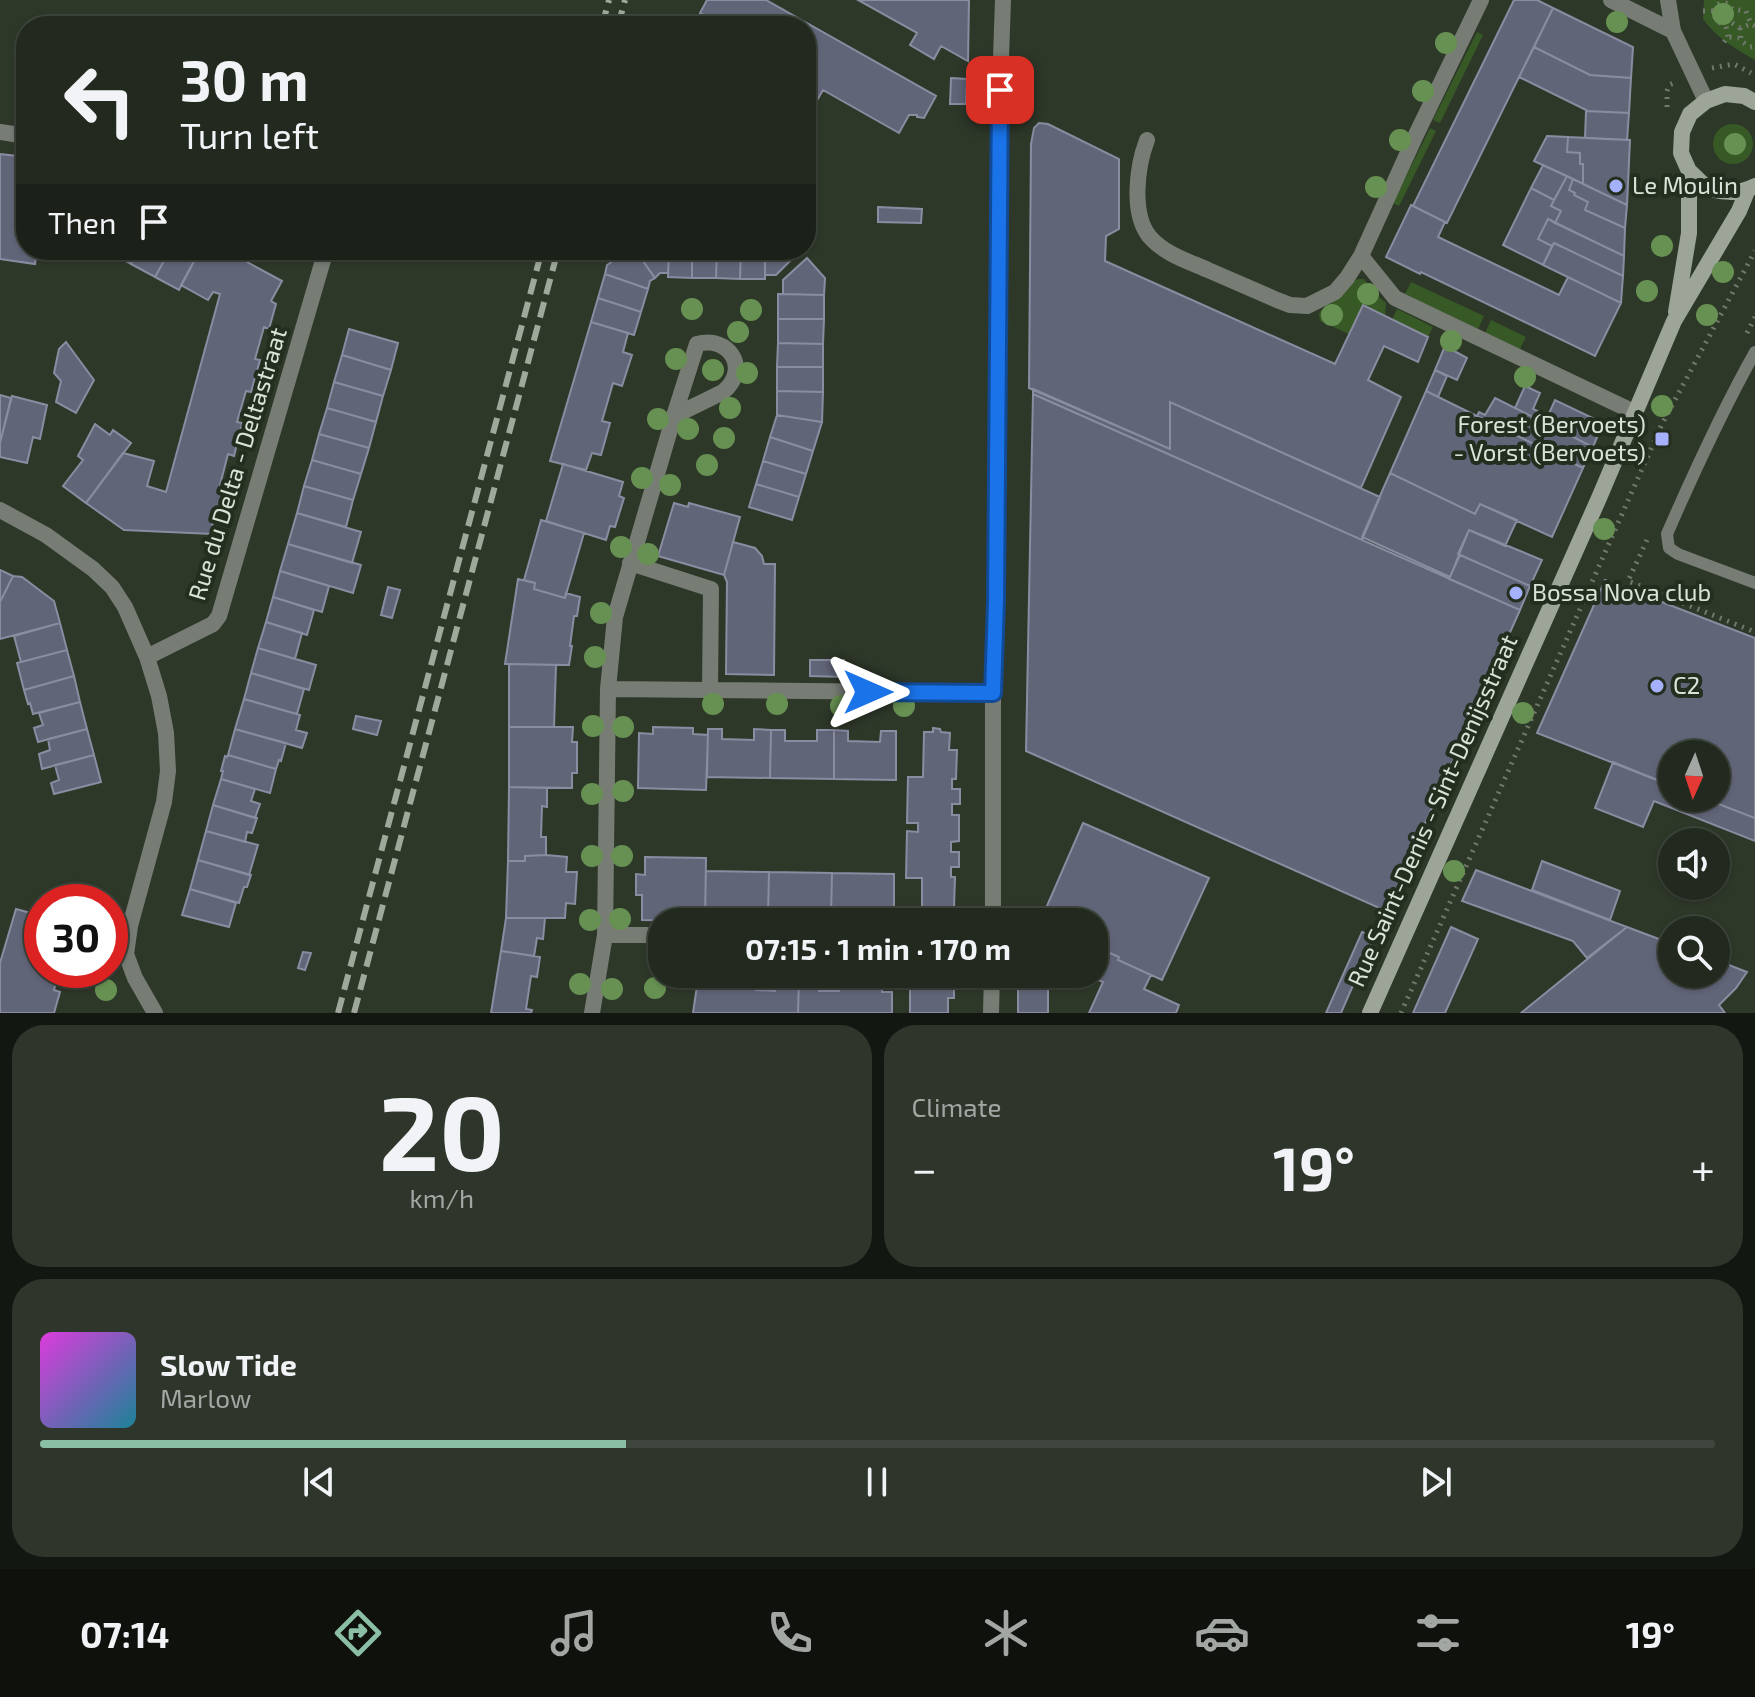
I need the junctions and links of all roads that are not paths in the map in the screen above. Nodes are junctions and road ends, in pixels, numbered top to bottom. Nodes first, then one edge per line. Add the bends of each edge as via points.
1 (1003, 0) edge
2 (1481, 0) edge
3 (1611, 0) edge
4 (1668, 0) edge
5 (1673, 31) junction
6 (1706, 101) junction
7 (1755, 102) edge
8 (1147, 140) dead end
9 (1689, 171) junction
10 (1752, 188) edge
11 (1361, 256) junction
12 (321, 260) edge
13 (1674, 321) junction
14 (1755, 352) edge
15 (1636, 413) junction
16 (674, 416) junction
17 (0, 510) edge
18 (630, 563) junction
19 (1755, 583) edge
20 (147, 657) junction
21 (608, 689) junction
22 (710, 690) junction
23 (993, 693) junction
24 (993, 908) edge
25 (605, 935) junction
26 (648, 935) edge
27 (992, 988) edge
28 (155, 1013) edge
29 (592, 1013) edge
30 (991, 1013) edge
31 (1370, 1013) edge

1 - 23 street
2 - 11 street
3 - 5 street
4 - 5 street
5 - 6 street
6 - 7 main road via 1725,94
6 - 9 main road, Rue Saint-Denis - Sint-Denijsstraat via 1690,114 1682,132 1681,153
8 - 11 street via 1138,173 1143,225 1170,253 1277,300 1307,306 1335,292
9 - 10 main road, Rue Saint-Denis - Sint-Denijsstraat via 1706,186 1727,193
9 - 13 main road, Rue Saint-Denis - Sint-Denijsstraat via 1689,233
10 - 13 main road, Rue Saint-Denis - Sint-Denijsstraat
11 - 15 street via 1395,298
12 - 20 street, Rue du Delta - Deltastraat via 219,616
13 - 15 main road, Rue Saint-Denis - Sint-Denijsstraat
14 - 19 lane via 1667,534 1669,548 1678,554
15 - 31 main road, Rue Saint-Denis - Sint-Denijsstraat
16 - 16 street via 729,386 736,365 727,348 708,341 697,344
16 - 18 street
17 - 20 street via 46,535 112,587
18 - 21 street via 615,617
18 - 22 street via 711,589
20 - 28 street via 164,721 168,771 126,954
21 - 22 street
21 - 25 street
22 - 23 street
23 - 24 street
25 - 26 street
25 - 29 street
27 - 30 street

